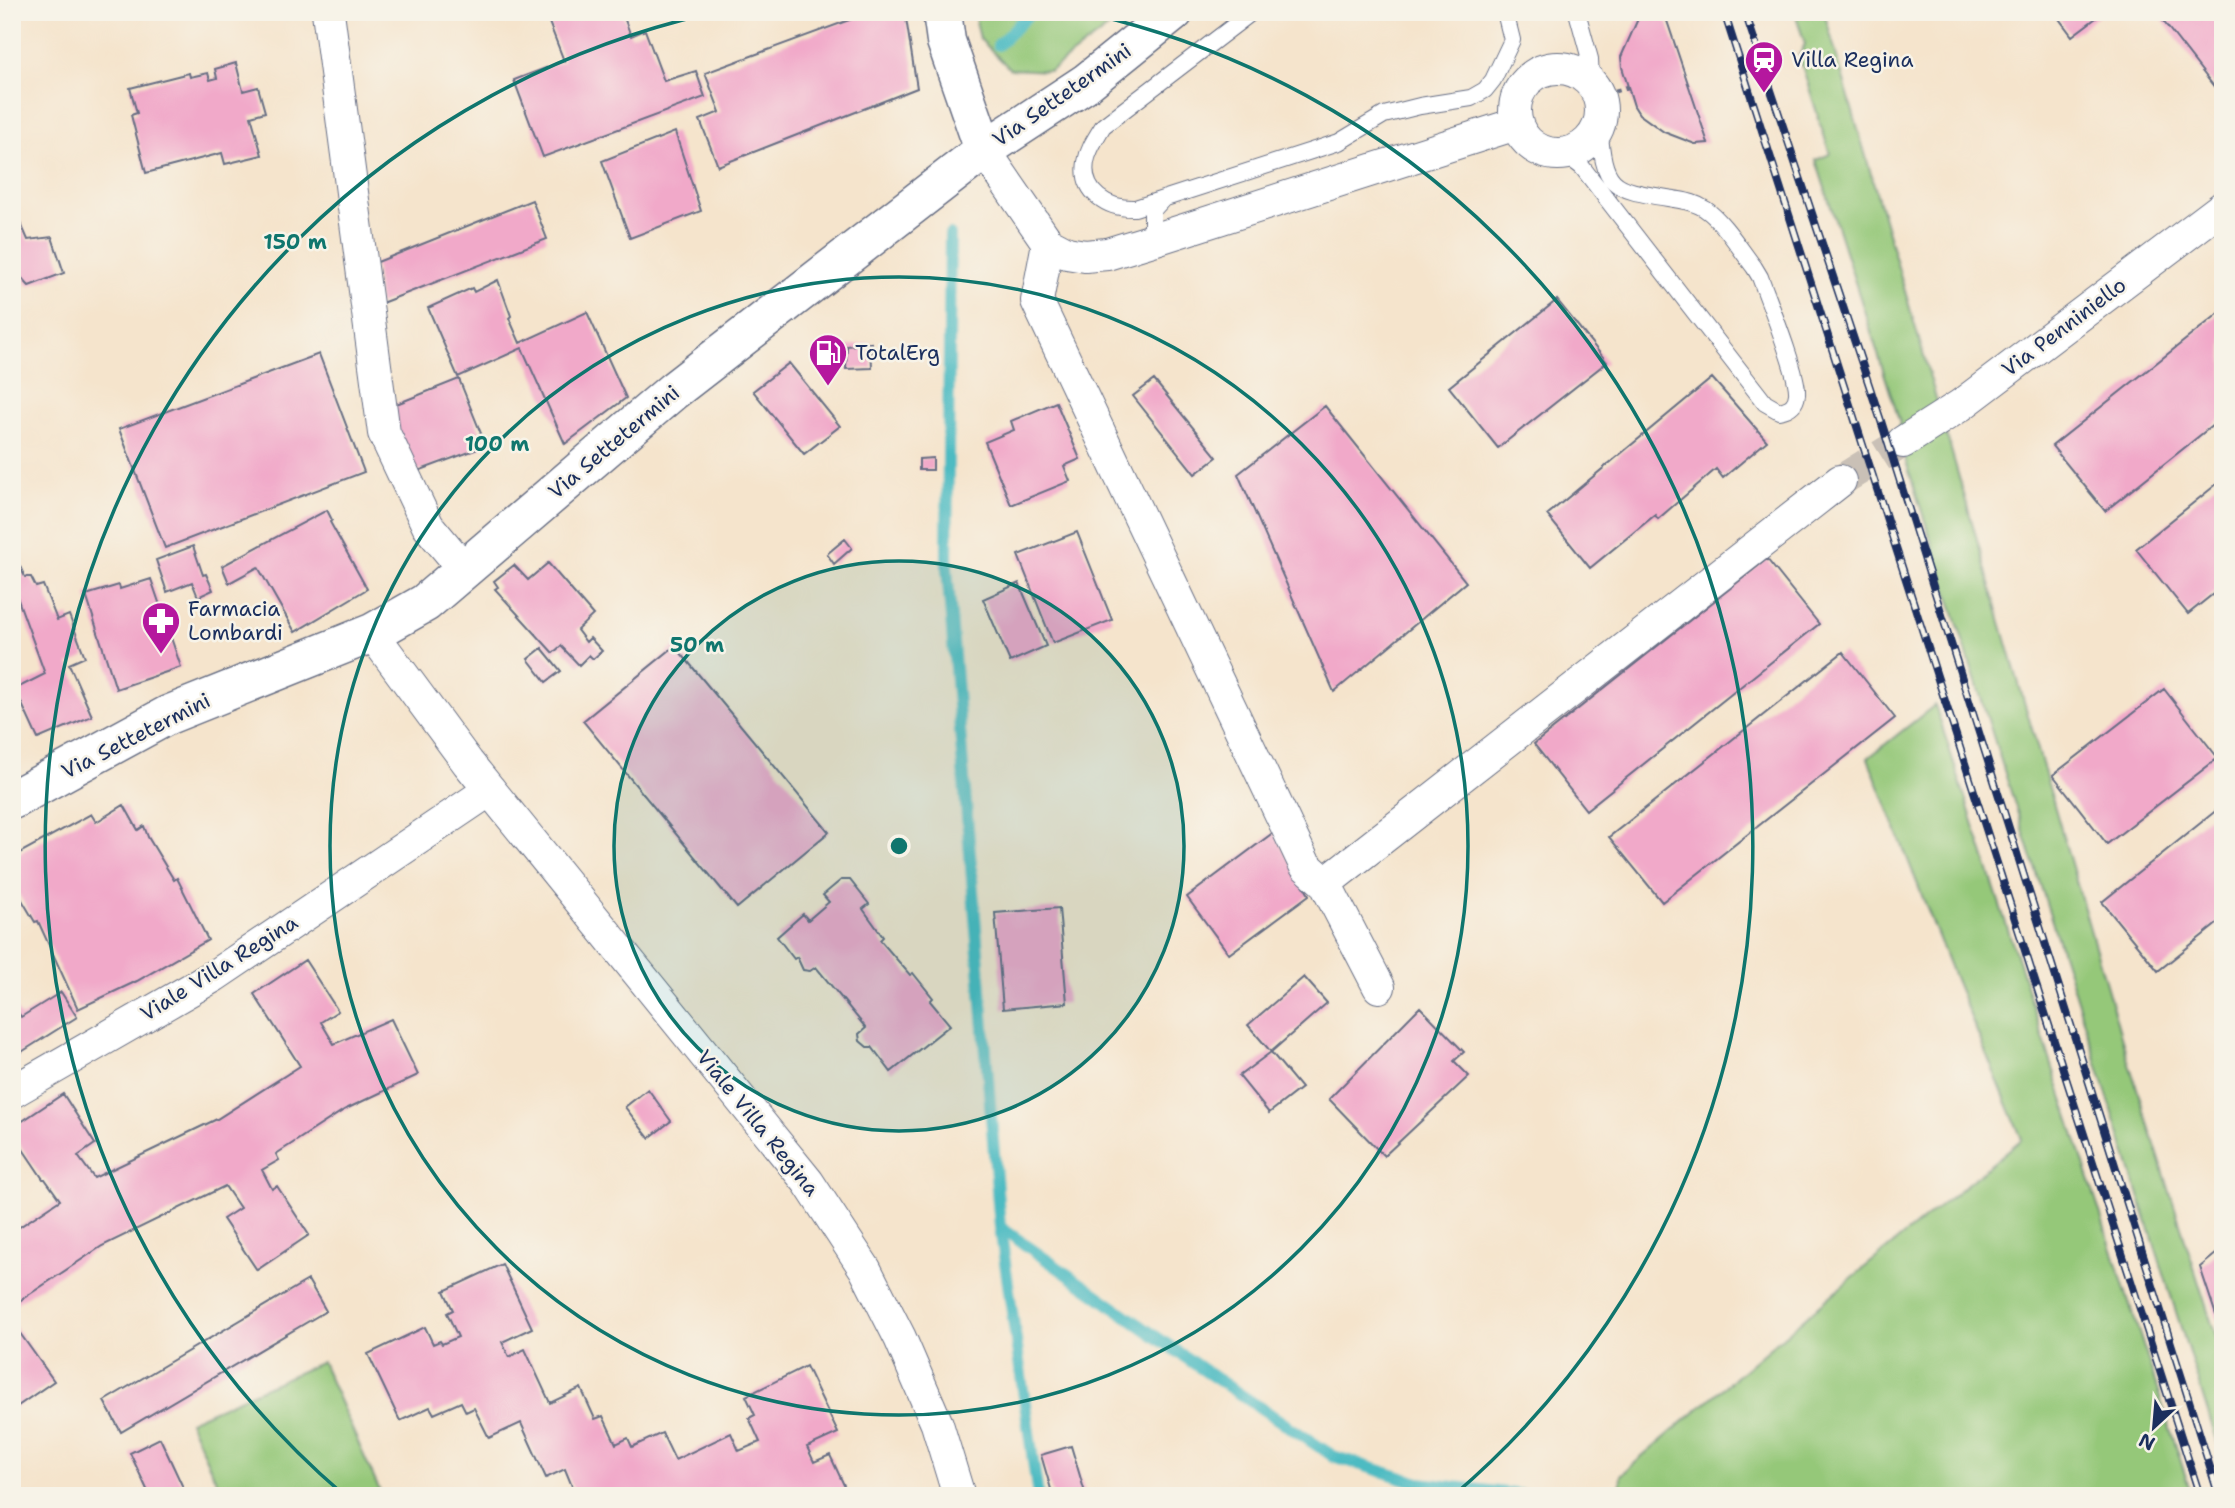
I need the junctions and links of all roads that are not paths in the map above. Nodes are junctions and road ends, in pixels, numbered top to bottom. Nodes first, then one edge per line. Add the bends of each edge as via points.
1 (328, 12) edge
2 (942, 12) edge
3 (1174, 12) edge
4 (1252, 12) edge
5 (1505, 12) edge
6 (1577, 12) edge
7 (1591, 83) junction
8 (1516, 124) junction
9 (1600, 124) junction
10 (984, 150) junction
11 (1565, 154) junction
12 (1163, 199) junction
13 (2223, 207) edge
14 (1156, 239) junction
15 (1048, 243) junction
16 (1903, 442) tunnel mouth
17 (1840, 481) tunnel mouth
18 (464, 569) junction
19 (372, 633) junction
20 (490, 790) junction
21 (12, 800) edge
22 (1325, 883) junction
23 (1379, 987) dead end
24 (12, 1092) edge
25 (959, 1496) edge

1 - 18 street via 384,433 428,526
2 - 10 main road via 946,41
3 - 10 main road, Via Settetermini via 1086,83
4 - 12 lane via 1117,114 1092,142 1085,177 1103,201 1120,209
5 - 12 lane via 1512,40 1493,80 1471,98 1384,115 1339,142
6 - 7 lane via 1590,59
7 - 8 street via 1566,68 1537,73 1518,94
7 - 9 street via 1599,95
8 - 11 street via 1540,151
8 - 14 street
9 - 11 street via 1587,144
9 - 11 lane via 1602,160 1618,187 1704,208 1754,267 1797,384 1794,404 1788,410 1779,411 1765,403 1582,167
10 - 15 street
10 - 18 main road, Via Settetermini via 673,391
12 - 14 lane via 1152,211
13 - 16 street, Via Penniniello via 1961,405
14 - 15 street via 1085,256
15 - 22 street via 1037,301 1305,865
17 - 22 street
18 - 19 main road, Via Settetermini via 425,603
19 - 20 street, Viale Villa Regina
19 - 21 main road, Via Settetermini via 168,715
20 - 24 street, Viale Villa Regina via 214,975
20 - 25 street, Viale Villa Regina via 808,1182 865,1269 900,1338 937,1424
22 - 23 street

